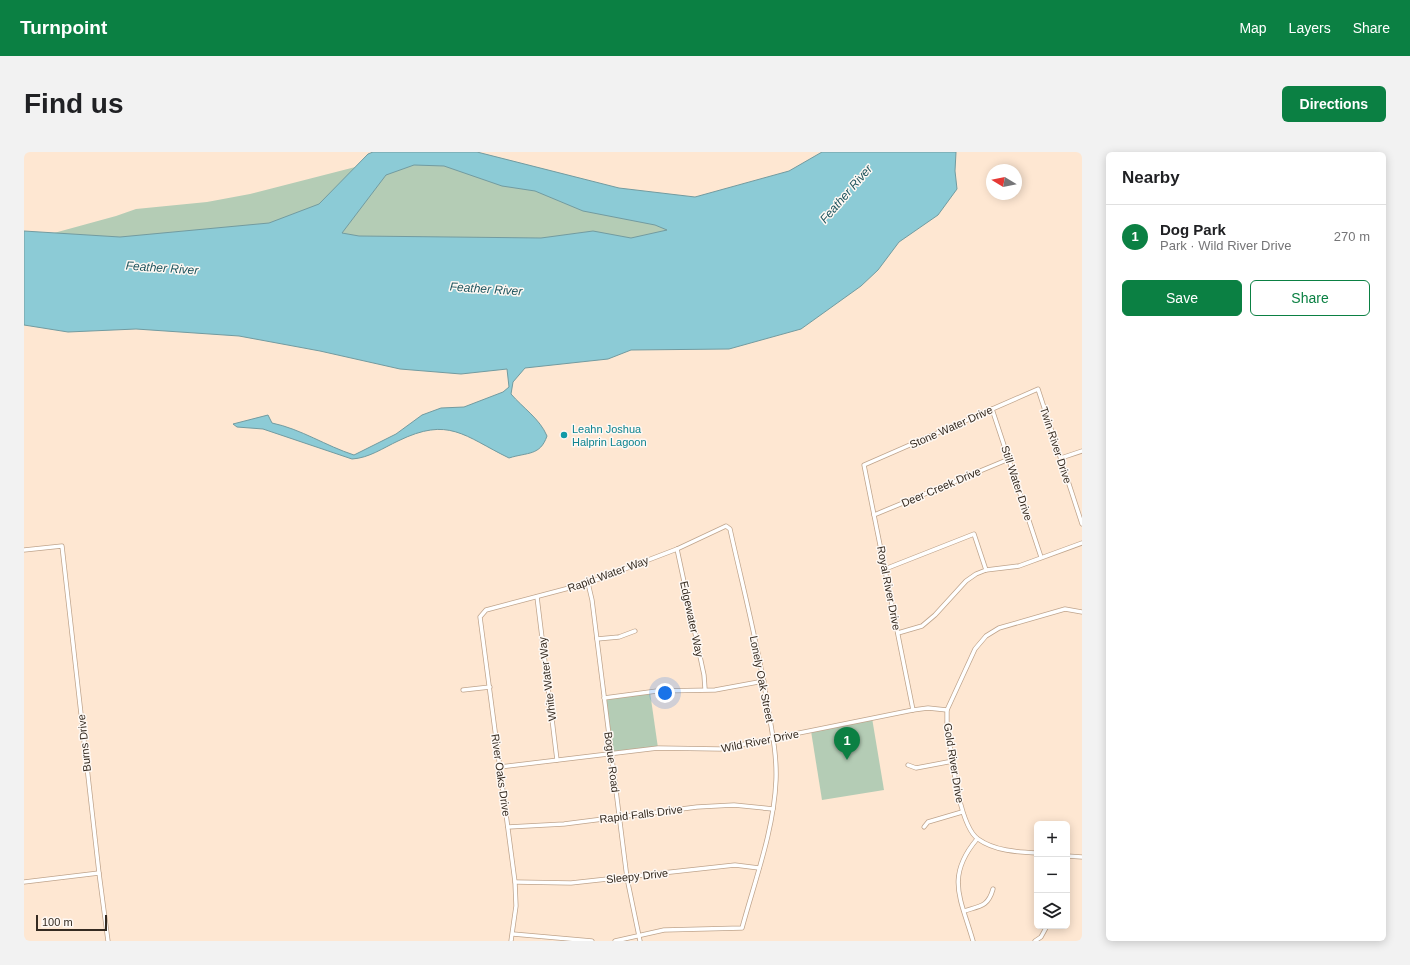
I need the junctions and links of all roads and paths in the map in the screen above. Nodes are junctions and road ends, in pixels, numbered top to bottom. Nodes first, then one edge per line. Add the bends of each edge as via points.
1 (1038, 389) joint
2 (992, 409) junction
3 (1082, 451) edge
4 (1009, 458) junction
5 (1061, 458) junction
6 (864, 465) joint
7 (874, 515) junction
8 (1082, 524) edge
9 (726, 526) joint
10 (1082, 543) edge
11 (677, 549) junction
12 (24, 550) edge
13 (1041, 557) junction
14 (885, 569) junction
15 (986, 570) junction
16 (588, 583) junction
17 (537, 597) junction
18 (486, 610) joint
19 (1082, 612) edge
20 (635, 631) dead end
21 (898, 633) junction
22 (597, 639) junction
23 (764, 680) junction
24 (490, 686) junction
25 (705, 689) junction
26 (464, 690) dead end
27 (604, 698) junction
28 (913, 710) junction
29 (947, 710) junction
30 (773, 738) junction
31 (611, 754) junction
32 (557, 760) junction
33 (953, 761) junction
34 (908, 765) dead end
35 (500, 767) junction
36 (773, 809) junction
37 (962, 812) junction
38 (619, 816) junction
39 (508, 827) junction
40 (924, 827) dead end
41 (977, 839) junction
42 (1034, 853) edge
43 (1070, 856) edge
44 (1082, 857) edge
45 (759, 868) junction
46 (99, 872) junction
47 (627, 878) junction
48 (24, 882) edge
49 (516, 882) junction
50 (993, 889) dead end
51 (964, 911) junction
52 (1045, 929) edge
53 (513, 934) junction
54 (638, 935) junction
55 (108, 941) edge
56 (510, 941) edge
57 (592, 941) edge
58 (615, 941) edge
59 (640, 941) edge
60 (973, 941) edge
61 (1035, 941) edge

1 - 2 street, Stone Water Drive
1 - 5 street, Twin River Drive
2 - 4 street, Still Water Drive
2 - 6 street, Stone Water Drive
3 - 5 street
4 - 7 street, Deer Creek Drive
4 - 13 street, Still Water Drive
5 - 8 street, Twin River Drive
6 - 7 street, Royal River Drive
7 - 14 street, Royal River Drive
9 - 11 street, Rapid Water Way
9 - 23 street, Lonely Oak Street via 730,529
10 - 13 street
11 - 16 street, Rapid Water Way
11 - 25 street, Edgewater Way
12 - 46 street, Burns Drive via 62,546
13 - 15 street via 1019,566
14 - 15 street via 974,534
14 - 21 street, Royal River Drive
15 - 21 street via 966,581 922,626
16 - 17 street, Rapid Water Way
16 - 22 street, Bogue Road
17 - 18 street, Rapid Water Way
17 - 32 street, White Water Way
18 - 24 street, River Oaks Drive via 480,617
19 - 29 street, Gold River Drive via 1065,609 999,628 986,636 975,649
20 - 22 street
21 - 28 street, Royal River Drive
22 - 27 street, Bogue Road
23 - 25 street via 715,690
23 - 30 street, Lonely Oak Street
24 - 26 street
24 - 35 street, River Oaks Drive
25 - 27 street via 658,691
27 - 31 street, Bogue Road
28 - 29 street, Wild River Drive
28 - 30 street, Wild River Drive
29 - 33 street, Gold River Drive
30 - 31 street, Wild River Drive via 720,749 658,748
30 - 36 street, Lonely Oak Street via 776,779
31 - 32 street, Wild River Drive
31 - 38 street, Bogue Road
32 - 35 street, Wild River Drive
33 - 34 street via 916,768
33 - 37 street, Gold River Drive
35 - 39 street, River Oaks Drive
36 - 38 street, Rapid Falls Drive via 734,805
36 - 45 street, Lonely Oak Street
37 - 40 street via 928,822
37 - 41 street, Gold River Drive
38 - 39 street, Rapid Falls Drive via 564,824
38 - 47 street, Bogue Road
39 - 49 street, River Oaks Drive
41 - 42 street via 1005,851
41 - 51 street via 967,851 957,883
43 - 44 street
45 - 47 street, Sleepy Drive via 736,865
45 - 54 street, Lonely Oak Street via 742,928 664,930
46 - 48 street
46 - 55 street, Burns Drive
47 - 49 street, Sleepy Drive via 571,883
47 - 54 street, Bogue Road
49 - 53 street, River Oaks Drive
50 - 51 street via 990,900 982,906
51 - 60 street
52 - 61 street
53 - 56 street, River Oaks Drive
53 - 57 street
54 - 58 street
54 - 59 street, Bogue Road

